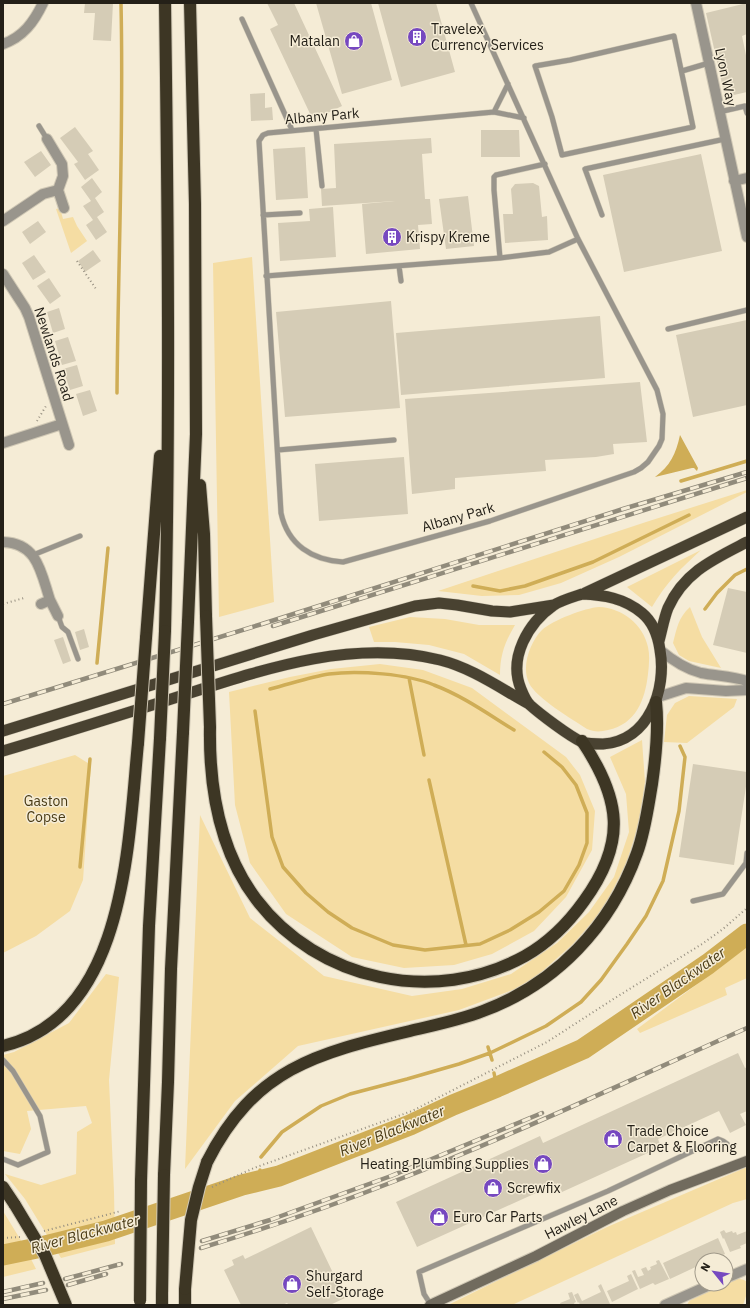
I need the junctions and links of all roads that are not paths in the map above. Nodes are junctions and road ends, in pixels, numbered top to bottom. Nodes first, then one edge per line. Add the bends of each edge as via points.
1 (43, 3) edge
2 (165, 3) edge
3 (190, 3) edge
4 (470, 3) edge
5 (696, 3) edge
6 (242, 19) dead end
7 (3, 44) edge
8 (709, 63) junction
9 (682, 71) junction
10 (508, 84) junction
11 (494, 112) junction
12 (719, 112) junction
13 (747, 113) edge
14 (524, 118) junction
15 (38, 126) dead end
16 (316, 129) junction
17 (292, 130) junction
18 (47, 139) joint
19 (725, 139) junction
20 (545, 164) junction
21 (747, 178) edge
22 (734, 181) junction
23 (322, 186) dead end
24 (58, 190) junction
25 (64, 208) dead end
26 (300, 213) dead end
27 (263, 215) junction
28 (602, 215) dead end
29 (3, 221) edge
30 (747, 237) edge
31 (578, 239) junction
32 (500, 258) junction
33 (399, 266) junction
34 (3, 274) edge
35 (266, 276) junction
36 (400, 281) dead end
37 (747, 310) edge
38 (668, 329) dead end
39 (167, 370) junction
40 (62, 424) junction
41 (196, 434) junction
42 (394, 440) dead end
43 (3, 443) edge
44 (68, 445) dead end
45 (278, 450) junction
46 (747, 517) edge
47 (80, 536) dead end
48 (3, 542) edge
49 (747, 542) edge
50 (33, 555) junction
51 (582, 594) junction
52 (554, 605) junction
53 (58, 616) joint
54 (660, 645) junction
55 (78, 659) dead end
56 (747, 681) edge
57 (747, 690) edge
58 (657, 700) junction
59 (529, 704) junction
60 (3, 731) edge
61 (582, 742) junction
62 (3, 751) edge
63 (747, 853) edge
64 (693, 901) dead end
65 (3, 1046) edge
66 (3, 1060) edge
67 (727, 1144) dead end
68 (3, 1159) edge
69 (747, 1162) edge
70 (3, 1187) edge
71 (747, 1269) edge
72 (734, 1275) edge
73 (694, 1292) edge
74 (162, 1300) edge
75 (140, 1303) edge
76 (66, 1305) edge
77 (185, 1305) edge
78 (431, 1305) edge
79 (665, 1305) edge

1 - 7 street via 28,28 20,36
2 - 39 highway
3 - 41 highway via 195,196
4 - 10 lane, Albany Park
5 - 8 street, Lyon Way
6 - 17 lane
8 - 9 lane
8 - 12 street, Lyon Way
9 - 9 lane via 693,127 562,155 535,66 674,36
10 - 11 lane
10 - 14 lane, Albany Park
11 - 14 lane, Albany Park
11 - 16 lane, Albany Park
12 - 13 lane via 746,106
12 - 19 street, Lyon Way
14 - 20 lane, Albany Park
15 - 18 lane
16 - 17 lane, Albany Park
16 - 23 lane
17 - 27 lane, Albany Park via 267,133 259,140
18 - 24 street via 62,164 63,176
19 - 22 street, Lyon Way
19 - 28 lane via 585,169
20 - 31 lane, Albany Park
20 - 32 lane via 494,177
21 - 22 street
22 - 30 street, Lyon Way
24 - 25 street
24 - 29 street via 46,194
26 - 27 lane
27 - 35 lane, Albany Park
31 - 32 lane via 549,252
31 - 45 lane, Albany Park via 660,398 664,418 662,439 654,454 641,468 627,475 490,520 343,562 335,562 306,551 296,543 286,528 281,513
32 - 33 lane
33 - 35 lane
33 - 36 lane
34 - 40 street, Newlands Road via 29,317
35 - 45 lane, Albany Park
37 - 38 lane
39 - 65 highway, bridge via 138,743 126,852 112,923 100,960 77,998 42,1029
39 - 75 highway, bridge via 167,550 149,926 140,1181
40 - 43 street, Newlands Road
40 - 44 street, Newlands Road
41 - 61 highway, bridge via 204,534 210,727 216,805 235,866 256,899 293,936 332,961 360,972 381,978 413,982 434,982 476,975 526,955 549,939 579,909 609,857 613,841 614,815 610,796 595,760
41 - 74 highway, bridge via 172,961
42 - 45 lane
46 - 51 highway
47 - 50 lane
48 - 50 street via 16,543
49 - 54 highway via 705,564 683,584 668,608
50 - 53 street via 46,602
51 - 52 highway
51 - 54 highway via 607,596 626,603 642,613
52 - 59 highway via 532,627 519,650 518,678
52 - 60 highway via 510,612 439,603 415,606
53 - 55 lane via 62,627 68,632
54 - 56 street via 668,657 687,668
54 - 58 highway via 662,673
57 - 58 street via 686,688
58 - 61 highway via 642,724 629,736 602,744
58 - 77 highway, bridge via 658,722 653,776 638,852 613,906 591,936 548,976 499,1005 459,1019 344,1047 295,1067 264,1087 230,1123 207,1162 191,1220
59 - 61 highway
59 - 62 highway via 476,674 442,660 405,654 353,653 303,660 238,678
63 - 64 lane via 746,862 723,894
66 - 68 lane via 40,1116 48,1152 18,1166
67 - 78 lane via 718,1139 419,1272 424,1294
69 - 78 main road, Hawley Lane via 670,1190 623,1211 536,1256
70 - 76 highway, bridge via 45,1255
71 - 72 street
73 - 79 street

